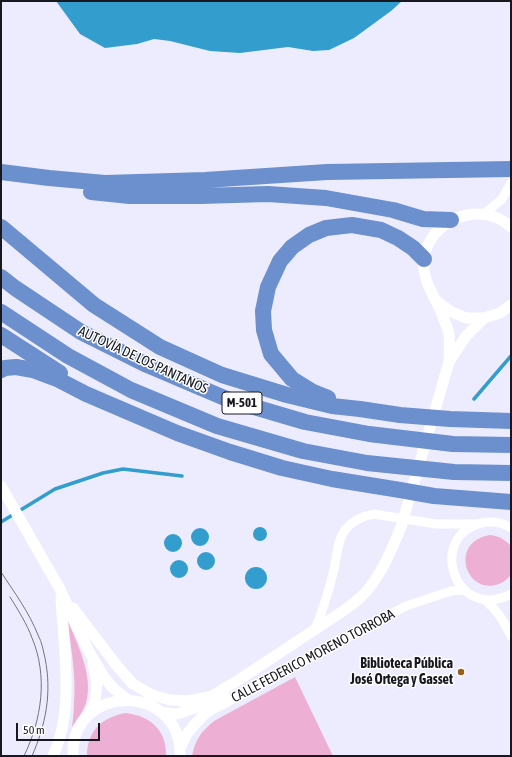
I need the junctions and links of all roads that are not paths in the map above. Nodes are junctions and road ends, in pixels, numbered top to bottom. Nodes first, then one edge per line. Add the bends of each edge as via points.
1 (511, 169) edge
2 (1, 172) edge
3 (511, 182) edge
4 (484, 214) junction
5 (451, 220) junction
6 (1, 226) edge
7 (511, 227) edge
8 (424, 259) junction
9 (1, 277) edge
10 (436, 300) junction
11 (511, 305) edge
12 (1, 312) edge
13 (484, 318) junction
14 (1, 335) edge
15 (449, 362) junction
16 (1, 370) edge
17 (109, 403) junction
18 (360, 409) junction
19 (511, 421) edge
20 (511, 444) edge
21 (511, 473) edge
22 (2, 488) edge
23 (400, 490) junction
24 (511, 491) edge
25 (511, 502) edge
26 (476, 524) junction
27 (511, 528) edge
28 (464, 590) junction
29 (61, 591) junction
30 (511, 594) edge
31 (484, 599) junction
32 (314, 631) junction
33 (511, 636) edge
34 (91, 656) junction
35 (237, 681) junction
36 (212, 696) junction
37 (128, 700) junction
38 (161, 712) junction
39 (89, 715) junction
40 (203, 716) junction
41 (180, 752) edge
42 (53, 756) edge
43 (74, 756) edge

1 - 2 highway via 327,172 206,180 105,183
2 - 5 highway via 67,190 130,196 268,194 326,198 393,210 423,219
3 - 4 street via 502,199
4 - 5 street via 467,214
4 - 7 street via 497,217
5 - 8 street via 438,230 429,244
6 - 18 highway via 94,304 160,347 222,374 280,393 332,406
8 - 10 street via 424,274 428,288
8 - 18 highway via 413,248 381,230 352,225 326,228 309,235 292,247 280,261 268,287 264,330 271,354 292,379 313,392
9 - 20 highway, AUTOVÍA DE LOS PANTANOS / M-501 via 81,332 147,365 227,399 305,422 369,434 453,444
10 - 13 street via 450,312 466,318
10 - 15 street via 449,334
11 - 13 street via 500,313
12 - 21 highway, AUTOVÍA DE LOS PANTANOS / M-501 via 68,356 131,390 216,426 303,451 367,462 454,472
13 - 15 street via 466,336
14 - 17 highway
15 - 32 street via 401,527 391,551 374,583 362,596
16 - 17 highway via 16,366 33,370
17 - 23 highway via 177,433 282,468
18 - 19 highway via 450,420
22 - 29 street
23 - 24 highway
23 - 25 highway via 434,496
26 - 27 street via 497,522
26 - 28 street via 460,536 454,544 452,554 453,574
26 - 32 street via 436,524 374,514 353,522 341,538
28 - 31 street
28 - 40 street, CALLE FEDERICO MORENO TORROBA via 451,591 406,606
29 - 34 street
29 - 36 street via 133,684 152,695 170,700 188,701
29 - 42 street via 67,686 64,722
30 - 31 street via 491,600
31 - 33 street via 495,609
32 - 35 street
34 - 37 street via 113,688
34 - 39 street via 97,684
35 - 36 street
35 - 40 street
36 - 38 street via 197,708 188,711 177,714
37 - 38 street via 140,701
37 - 39 street via 100,706
38 - 41 street via 177,735
39 - 43 street via 76,736
40 - 41 street, CALLE FEDERICO MORENO TORROBA via 187,734

